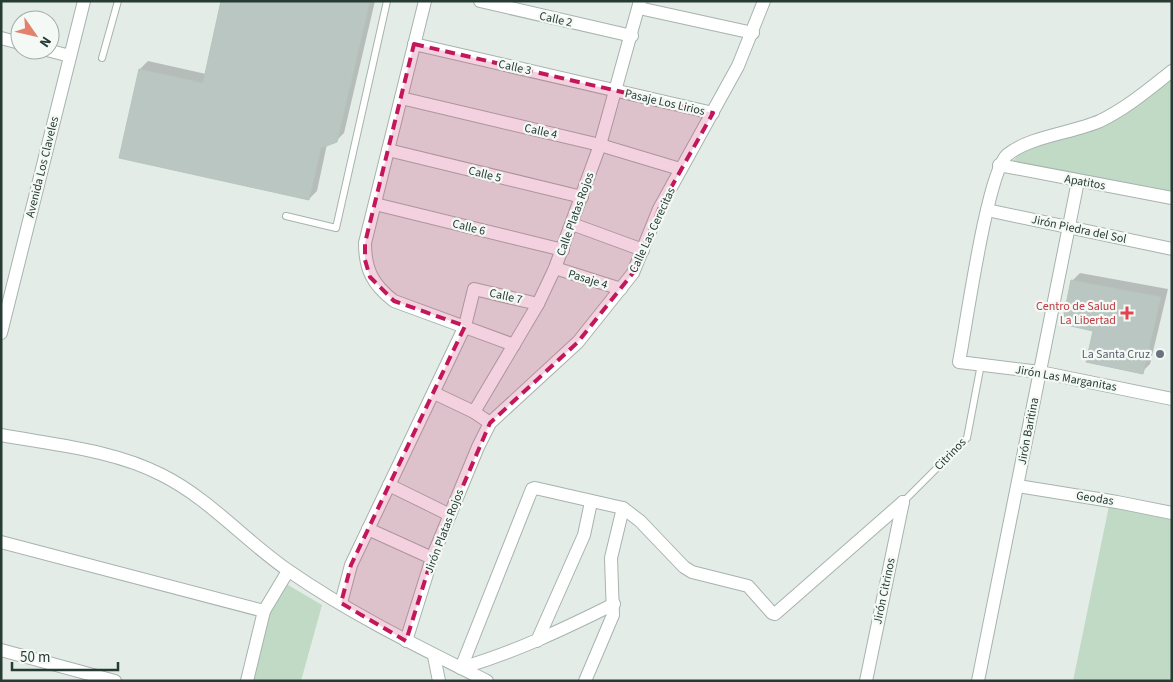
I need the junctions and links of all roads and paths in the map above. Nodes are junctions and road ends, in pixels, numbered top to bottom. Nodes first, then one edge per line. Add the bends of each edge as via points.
1 (84, 1) edge
2 (118, 1) edge
3 (387, 1) edge
4 (425, 1) edge
5 (480, 1) edge
6 (764, 1) edge
7 (640, 5) edge
8 (753, 33) junction
9 (632, 36) junction
10 (414, 44) junction
11 (60, 53) edge
12 (70, 56) junction
13 (102, 58) dead end
14 (1172, 71) edge
15 (617, 91) junction
16 (401, 98) junction
17 (713, 113) junction
18 (600, 145) junction
19 (388, 150) junction
20 (999, 165) junction
21 (680, 169) junction
22 (1078, 181) junction
23 (582, 197) junction
24 (1172, 198) edge
25 (375, 204) junction
26 (987, 210) junction
27 (286, 216) dead end
28 (572, 224) junction
29 (1067, 227) junction
30 (1172, 249) edge
31 (563, 250) junction
32 (642, 250) junction
33 (555, 268) junction
34 (621, 289) junction
35 (538, 304) junction
36 (465, 326) junction
37 (1, 333) edge
38 (514, 345) junction
39 (981, 364) junction
40 (1040, 372) junction
41 (434, 393) junction
42 (1172, 399) edge
43 (474, 412) junction
44 (490, 423) junction
45 (1, 435) edge
46 (389, 485) junction
47 (1018, 486) junction
48 (591, 502) junction
49 (903, 502) junction
50 (623, 508) junction
51 (1172, 513) edge
52 (450, 515) junction
53 (368, 529) junction
54 (1, 542) edge
55 (432, 558) junction
56 (288, 571) junction
57 (341, 603) junction
58 (614, 604) junction
59 (264, 611) junction
60 (406, 641) junction
61 (537, 641) junction
62 (1, 650) edge
63 (434, 656) junction
64 (461, 668) junction
65 (115, 681) edge
66 (247, 681) edge
67 (439, 681) edge
68 (487, 681) edge
69 (585, 681) edge
70 (866, 681) edge
71 (978, 681) edge

1 - 12 street, Avenida Los Claveles
2 - 13 lane
3 - 27 lane via 336,228
4 - 10 street
5 - 9 street, Calle 2
6 - 8 street, Calle Las Cerecitas
7 - 8 street
7 - 9 street, Calle Platas Rojos
8 - 17 street, Calle Las Cerecitas
9 - 15 street, Calle Platas Rojos
10 - 15 street, Calle 3
10 - 16 street
11 - 12 street
12 - 37 street, Avenida Los Claveles
14 - 20 street via 1131,104 1099,121 1016,150
15 - 17 street, Pasaje Los Lirios
15 - 18 street, Calle Platas Rojos
16 - 18 street, Calle 4
16 - 19 street
17 - 21 street, Calle Las Cerecitas
18 - 21 street, Calle 4
18 - 23 street, Calle Platas Rojos
19 - 23 street, Calle 5
19 - 25 street
20 - 22 street, Apatitos
20 - 26 street
21 - 32 street, Calle Las Cerecitas
22 - 24 street, Apatitos
22 - 29 street, Jirón Baritina
23 - 28 street, Calle Platas Rojos
25 - 31 street, Calle 6
25 - 36 street via 365,243 370,277 394,301
26 - 29 street, Jirón Piedra del Sol
26 - 39 street, Jirón Las Marganitas via 959,362
28 - 31 street, Calle Platas Rojos
28 - 32 street
29 - 30 street, Jirón Piedra del Sol
29 - 40 street, Jirón Baritina
31 - 33 street, Calle Platas Rojos
32 - 34 street, Calle Las Cerecitas via 633,273
33 - 34 street, Pasaje 4
33 - 35 street, Calle Platas Rojos
34 - 44 street, Calle Las Cerecitas via 578,342
35 - 36 street, Calle 7 via 474,289
35 - 38 street, Calle Platas Rojos
36 - 38 street
36 - 41 street
38 - 43 street, Calle Platas Rojos
39 - 40 street, Jirón Las Marganitas
39 - 49 lane, Citrinos via 968,438
40 - 42 street, Jirón Las Marganitas
40 - 47 street, Jirón Baritina
41 - 43 street
41 - 46 street
43 - 44 street
44 - 52 street, Jirón Platas Rojos
45 - 56 street via 120,458 162,475 199,498
46 - 52 street
46 - 53 street
47 - 51 street, Geodas
47 - 71 street, Jirón Baritina
48 - 50 street
48 - 61 street via 584,535
48 - 64 street via 532,489
49 - 50 street via 775,614 748,586 692,572 684,567
49 - 70 street, Jirón Citrinos
50 - 58 street via 611,558
52 - 55 street, Jirón Platas Rojos
53 - 55 street
53 - 57 street via 351,565
54 - 59 street
55 - 60 street, Jirón Platas Rojos
56 - 57 street
56 - 59 street
57 - 60 street
58 - 61 street
58 - 69 street via 613,615
59 - 66 street
60 - 63 street
61 - 64 street
62 - 65 street
63 - 64 street
63 - 67 street
64 - 68 street

